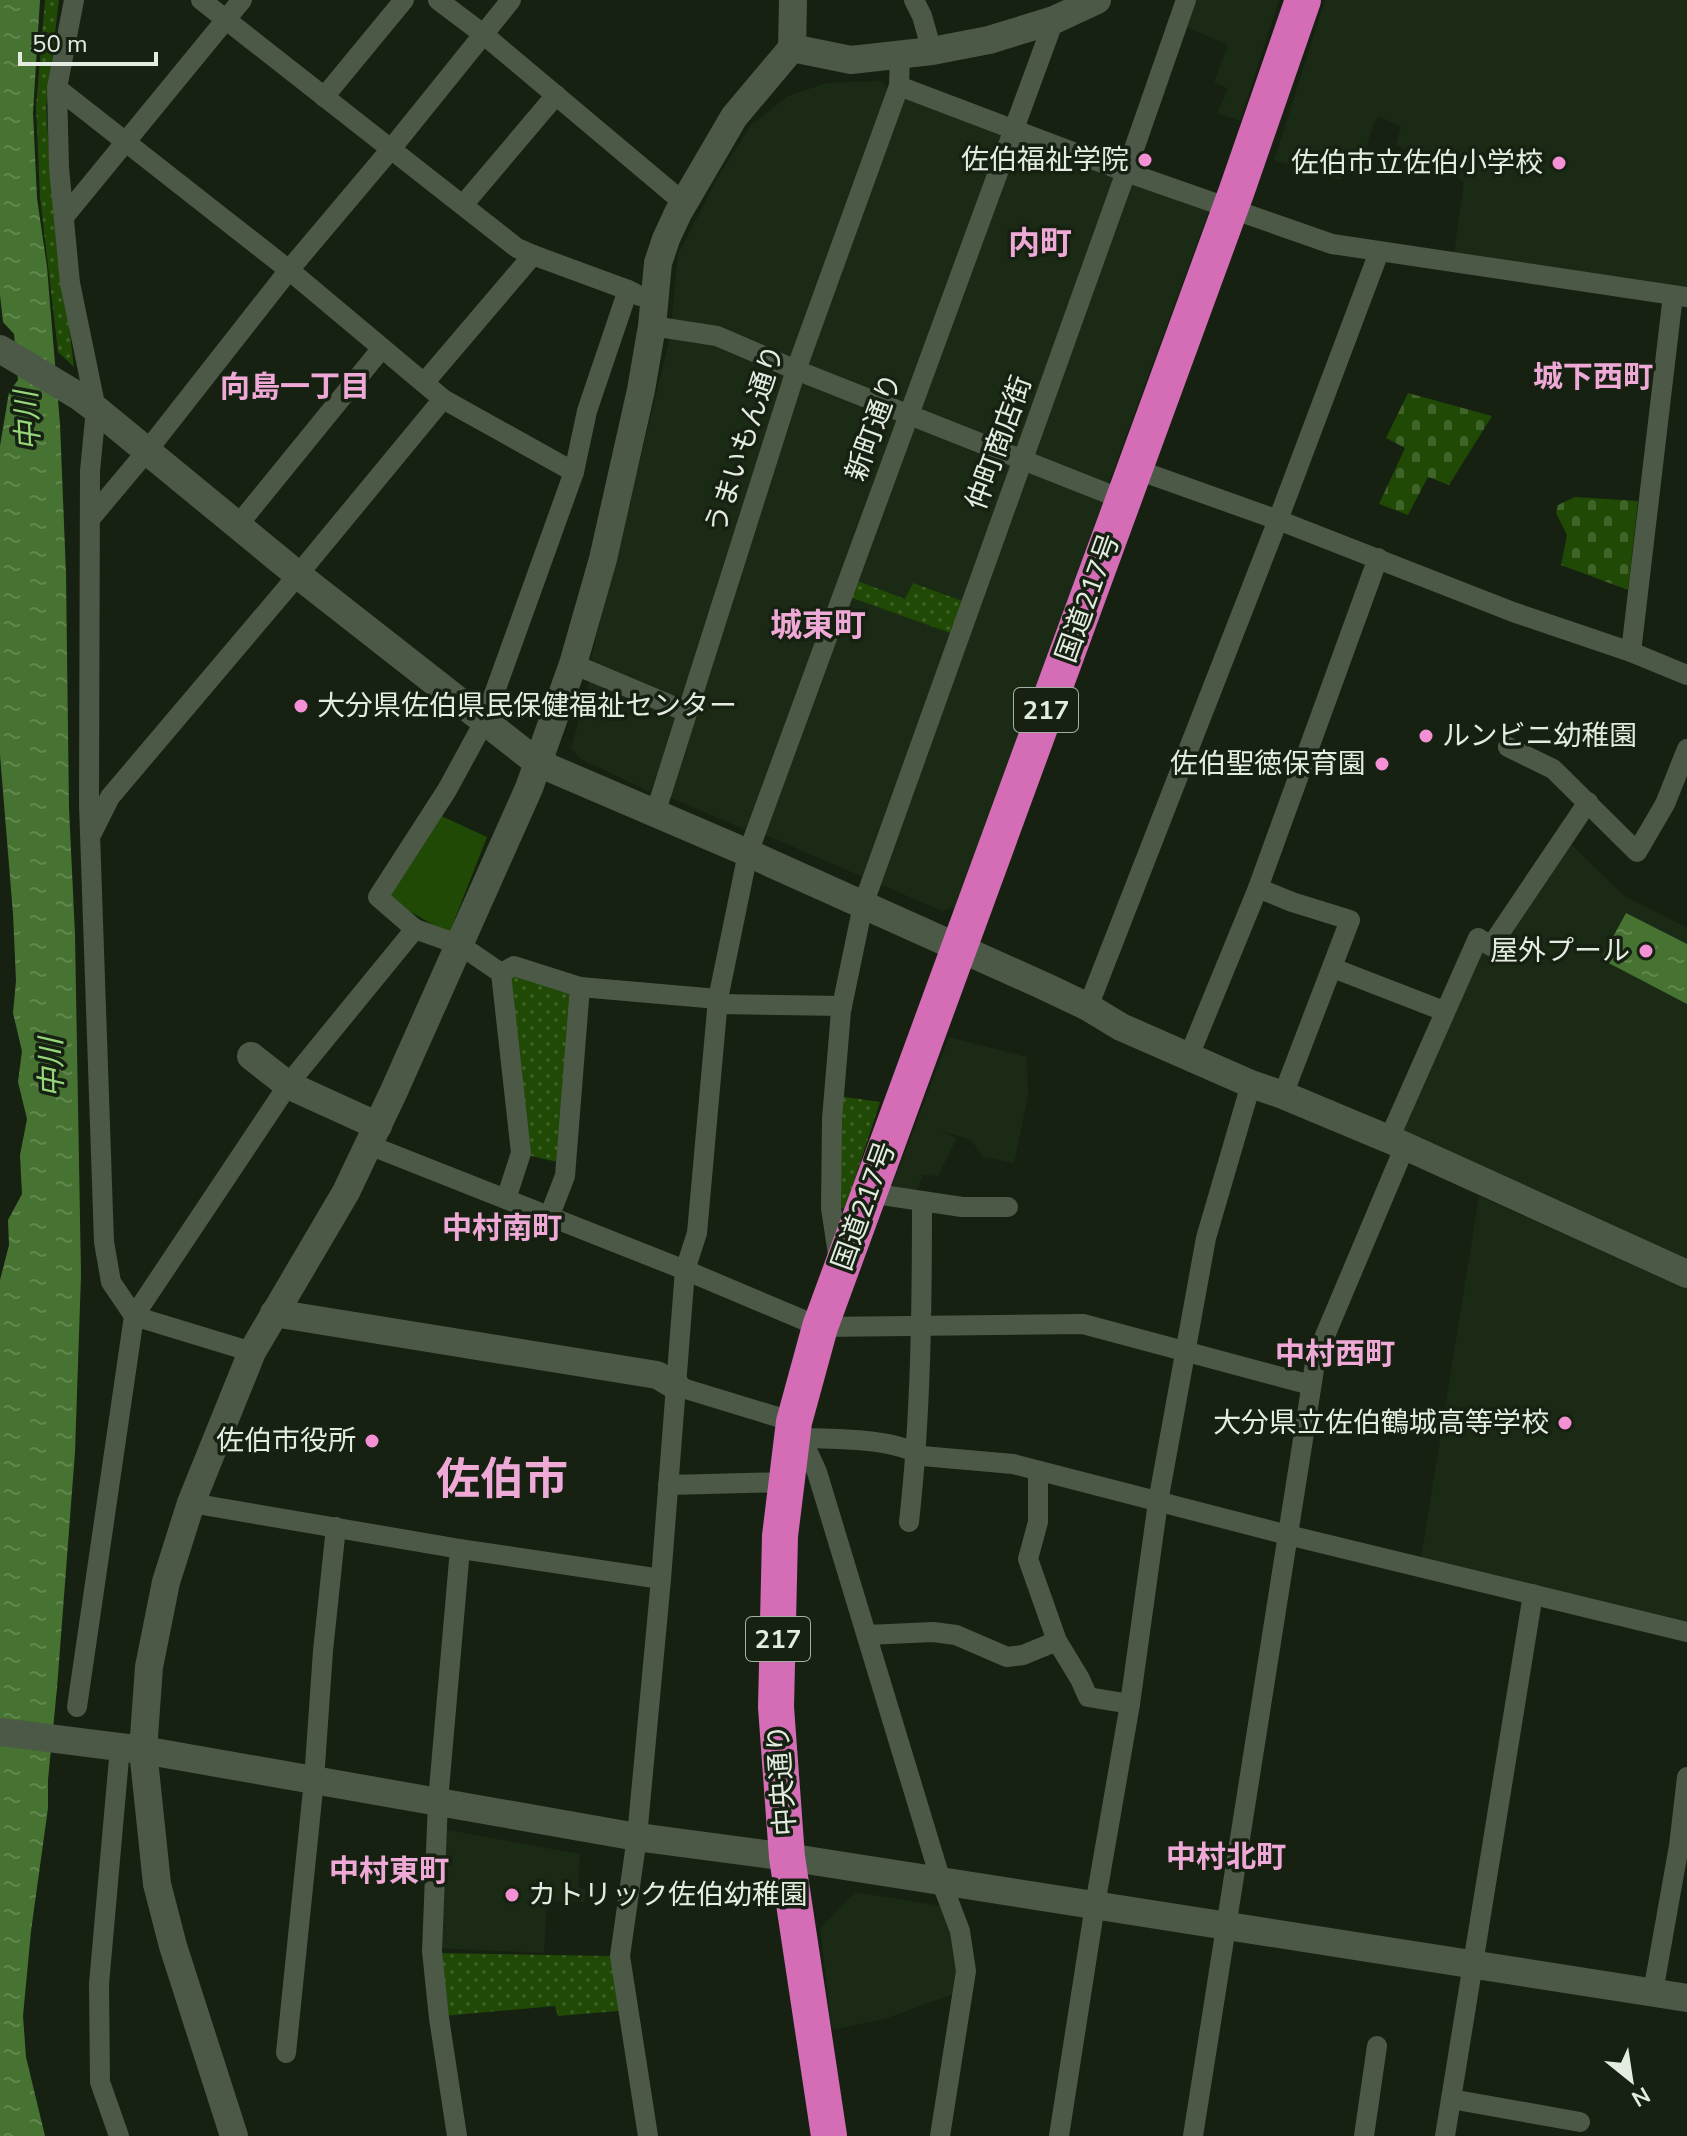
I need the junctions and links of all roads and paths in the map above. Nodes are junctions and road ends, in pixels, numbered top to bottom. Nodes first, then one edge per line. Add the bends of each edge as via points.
1 (74, 0) edge
2 (201, 0) edge
3 (242, 0) edge
4 (404, 0) edge
5 (438, 0) edge
6 (511, 0) edge
7 (793, 0) edge
8 (914, 0) edge
9 (1097, 0) edge
10 (1186, 0) edge
11 (1303, 0) edge
12 (225, 20) junction
13 (1054, 20) junction
14 (483, 34) junction
15 (792, 48) junction
16 (932, 51) junction
17 (900, 55) junction
18 (899, 86) junction
19 (57, 88) junction
20 (556, 95) junction
21 (324, 97) junction
22 (1015, 129) junction
23 (126, 144) junction
24 (391, 149) junction
25 (1126, 172) junction
26 (684, 203) junction
27 (463, 205) junction
28 (1230, 208) junction
29 (64, 217) junction
30 (1379, 252) junction
31 (533, 255) junction
32 (289, 270) junction
33 (628, 290) junction
34 (1680, 296) edge
35 (653, 315) junction
36 (382, 348) junction
37 (3, 350) edge
38 (796, 370) junction
39 (424, 383) junction
40 (443, 399) junction
41 (88, 403) junction
42 (909, 414) junction
43 (147, 451) junction
44 (1023, 459) junction
45 (574, 472) junction
46 (1129, 484) junction
47 (90, 519) junction
48 (1278, 520) junction
49 (238, 525) junction
50 (1378, 558) junction
51 (298, 575) junction
52 (1631, 652) junction
53 (573, 664) junction
54 (1687, 675) edge
55 (687, 712) junction
56 (484, 722) junction
57 (1508, 747) dead end
58 (1687, 749) edge
59 (538, 763) junction
60 (1588, 802) junction
61 (655, 814) junction
62 (91, 836) junction
63 (748, 853) junction
64 (1258, 888) junction
65 (863, 905) junction
66 (415, 929) junction
67 (460, 945) junction
68 (959, 949) junction
69 (1333, 968) junction
70 (501, 973) junction
71 (580, 987) junction
72 (718, 1002) junction
73 (842, 1006) junction
74 (1088, 1007) junction
75 (1444, 1011) junction
76 (251, 1056) dead end
77 (1189, 1056) junction
78 (1251, 1084) junction
79 (288, 1085) junction
80 (1283, 1095) junction
81 (373, 1135) junction
82 (1397, 1142) junction
83 (869, 1193) junction
84 (506, 1199) junction
85 (922, 1201) junction
86 (1008, 1207) dead end
87 (549, 1217) junction
88 (685, 1270) junction
89 (840, 1271) junction
90 (1687, 1274) edge
91 (274, 1313) junction
92 (134, 1316) junction
93 (820, 1327) junction
94 (922, 1327) junction
95 (252, 1352) junction
96 (1185, 1352) junction
97 (1311, 1385) junction
98 (676, 1386) junction
99 (798, 1430) junction
100 (917, 1453) junction
101 (1038, 1471) junction
102 (787, 1482) junction
103 (668, 1485) junction
104 (1158, 1502) junction
105 (191, 1503) junction
106 (909, 1522) dead end
107 (336, 1527) junction
108 (1288, 1535) junction
109 (460, 1549) junction
110 (661, 1579) junction
111 (1533, 1594) junction
112 (1687, 1632) edge
113 (867, 1635) junction
114 (1057, 1641) junction
115 (1130, 1704) junction
116 (77, 1707) dead end
117 (0, 1732) edge
118 (131, 1749) junction
119 (1687, 1777) edge
120 (314, 1780) junction
121 (438, 1801) junction
122 (637, 1837) junction
123 (787, 1857) junction
124 (941, 1881) junction
125 (1095, 1905) junction
126 (1226, 1925) junction
127 (1473, 1964) junction
128 (1653, 1992) junction
129 (1687, 1998) edge
130 (1377, 2046) dead end
131 (286, 2053) dead end
132 (1451, 2099) junction
133 (1580, 2122) dead end
134 (119, 2136) edge
135 (234, 2136) edge
136 (457, 2136) edge
137 (648, 2136) edge
138 (829, 2136) edge
139 (940, 2136) edge
140 (1059, 2136) edge
141 (1193, 2136) edge
142 (1364, 2136) edge
143 (1445, 2136) edge

1 - 19 street
2 - 12 street
3 - 12 street
4 - 21 street
5 - 14 street
6 - 14 street
7 - 15 street
8 - 16 street
9 - 13 street
10 - 25 street, 仲町商店街
11 - 28 highway, 国道217号 / 217
12 - 21 street
12 - 23 street
13 - 16 street
13 - 22 street, 新町通り
14 - 20 street
14 - 24 street
15 - 17 street via 851,60
15 - 26 street via 734,117
16 - 17 street
17 - 18 street, うまいもん通り
18 - 22 street
18 - 38 street, うまいもん通り
19 - 23 street
19 - 29 street
20 - 26 street
20 - 27 street
21 - 24 street
22 - 25 street
22 - 42 street, 新町通り
23 - 29 street
23 - 32 street
24 - 27 street
24 - 32 street
25 - 28 street
25 - 44 street, 仲町商店街
26 - 35 street via 658,263
27 - 31 street
28 - 30 street via 1332,244
28 - 46 highway, 国道217号 / 217
29 - 41 street
30 - 34 street
30 - 48 street
31 - 33 street
31 - 39 street
32 - 36 street
32 - 43 street
33 - 35 street
33 - 45 street via 587,411
34 - 52 street
35 - 38 street
35 - 53 street via 603,559
36 - 39 street
36 - 49 street
37 - 41 street
38 - 42 street
38 - 55 street, うまいもん通り
39 - 40 street
40 - 45 street
40 - 51 street
41 - 43 street
41 - 47 street
42 - 44 street
42 - 63 street, 新町通り
43 - 47 street
43 - 49 street
44 - 46 street
44 - 65 street, 仲町商店街
45 - 56 street
46 - 48 street
46 - 68 highway, 国道217号 / 217
47 - 62 street
48 - 50 street
48 - 74 street
49 - 51 street
50 - 52 street
50 - 64 street
51 - 56 street
51 - 62 street via 110,797
52 - 54 street
53 - 55 street
53 - 59 street
55 - 61 street, うまいもん通り
56 - 59 street
56 - 66 street via 378,897
57 - 60 street via 1553,769
58 - 60 street via 1665,804 1637,852
59 - 61 street
59 - 67 street
60 - 75 street via 1491,946 1478,938
61 - 63 street
62 - 92 street via 104,1242 111,1282
63 - 65 street
63 - 72 street, 新町通り
64 - 69 street via 1350,920
64 - 77 street
65 - 68 street
65 - 73 street, 仲町商店街
66 - 67 street
66 - 79 street
67 - 70 street
67 - 81 street
68 - 74 street
68 - 83 highway, 国道217号 / 217
69 - 75 street
69 - 80 street
70 - 71 street via 514,966
70 - 84 street via 521,1153
71 - 72 street
71 - 87 street via 565,1176
72 - 73 street
72 - 88 street, 新町通り via 697,1233
73 - 89 street, 仲町商店街 via 831,1208
74 - 77 street
75 - 82 street
76 - 79 street
77 - 78 street
78 - 80 street
78 - 96 street via 1206,1238
79 - 81 street
79 - 92 street
80 - 82 street
81 - 84 street
81 - 91 street via 346,1192
82 - 90 street
82 - 97 street via 1316,1357
83 - 85 street
83 - 89 highway, 国道217号 / 217
84 - 87 street
85 - 86 street
85 - 94 street
87 - 88 street
88 - 93 street
88 - 98 street, 新町通り
89 - 93 highway, 国道217号 / 217
91 - 95 street
91 - 98 street via 657,1375
92 - 95 street
92 - 116 street
93 - 94 street
93 - 99 highway, 国道217号 / 217
94 - 96 street via 1083,1324
94 - 100 street
95 - 105 street
96 - 97 street
96 - 104 street
97 - 108 street
98 - 99 street
98 - 103 street, 新町通り
99 - 100 street
99 - 102 highway, 中央通り / 217
99 - 113 street via 817,1472
100 - 101 street
100 - 106 street
101 - 104 street
101 - 114 street via 1038,1522 1028,1559
102 - 103 street
102 - 123 highway, 中央通り / 217 via 780,1536 776,1707
103 - 110 street, 新町通り
104 - 108 street
104 - 115 street
105 - 107 street
105 - 118 street via 166,1582
107 - 109 street
107 - 120 street
108 - 111 street
108 - 126 street
109 - 110 street
109 - 121 street
110 - 122 street, 新町通り
111 - 112 street
111 - 127 street
113 - 114 street via 956,1635 1007,1657
113 - 124 street
114 - 115 street via 1088,1697
115 - 125 street
117 - 118 street
118 - 120 street
118 - 134 street via 99,1984 100,2082
118 - 135 street via 173,1946
119 - 128 street
120 - 121 street
120 - 131 street
121 - 122 street
121 - 136 street via 432,1951
122 - 123 street
122 - 137 street, 新町通り via 620,1956
123 - 124 street
123 - 138 highway, 中央通り / 217
124 - 125 street
124 - 139 street via 960,1931 966,1971
125 - 126 street
125 - 140 street
126 - 127 street
126 - 141 street
127 - 128 street
127 - 132 street
128 - 129 street
130 - 142 street
132 - 133 street
132 - 143 street

